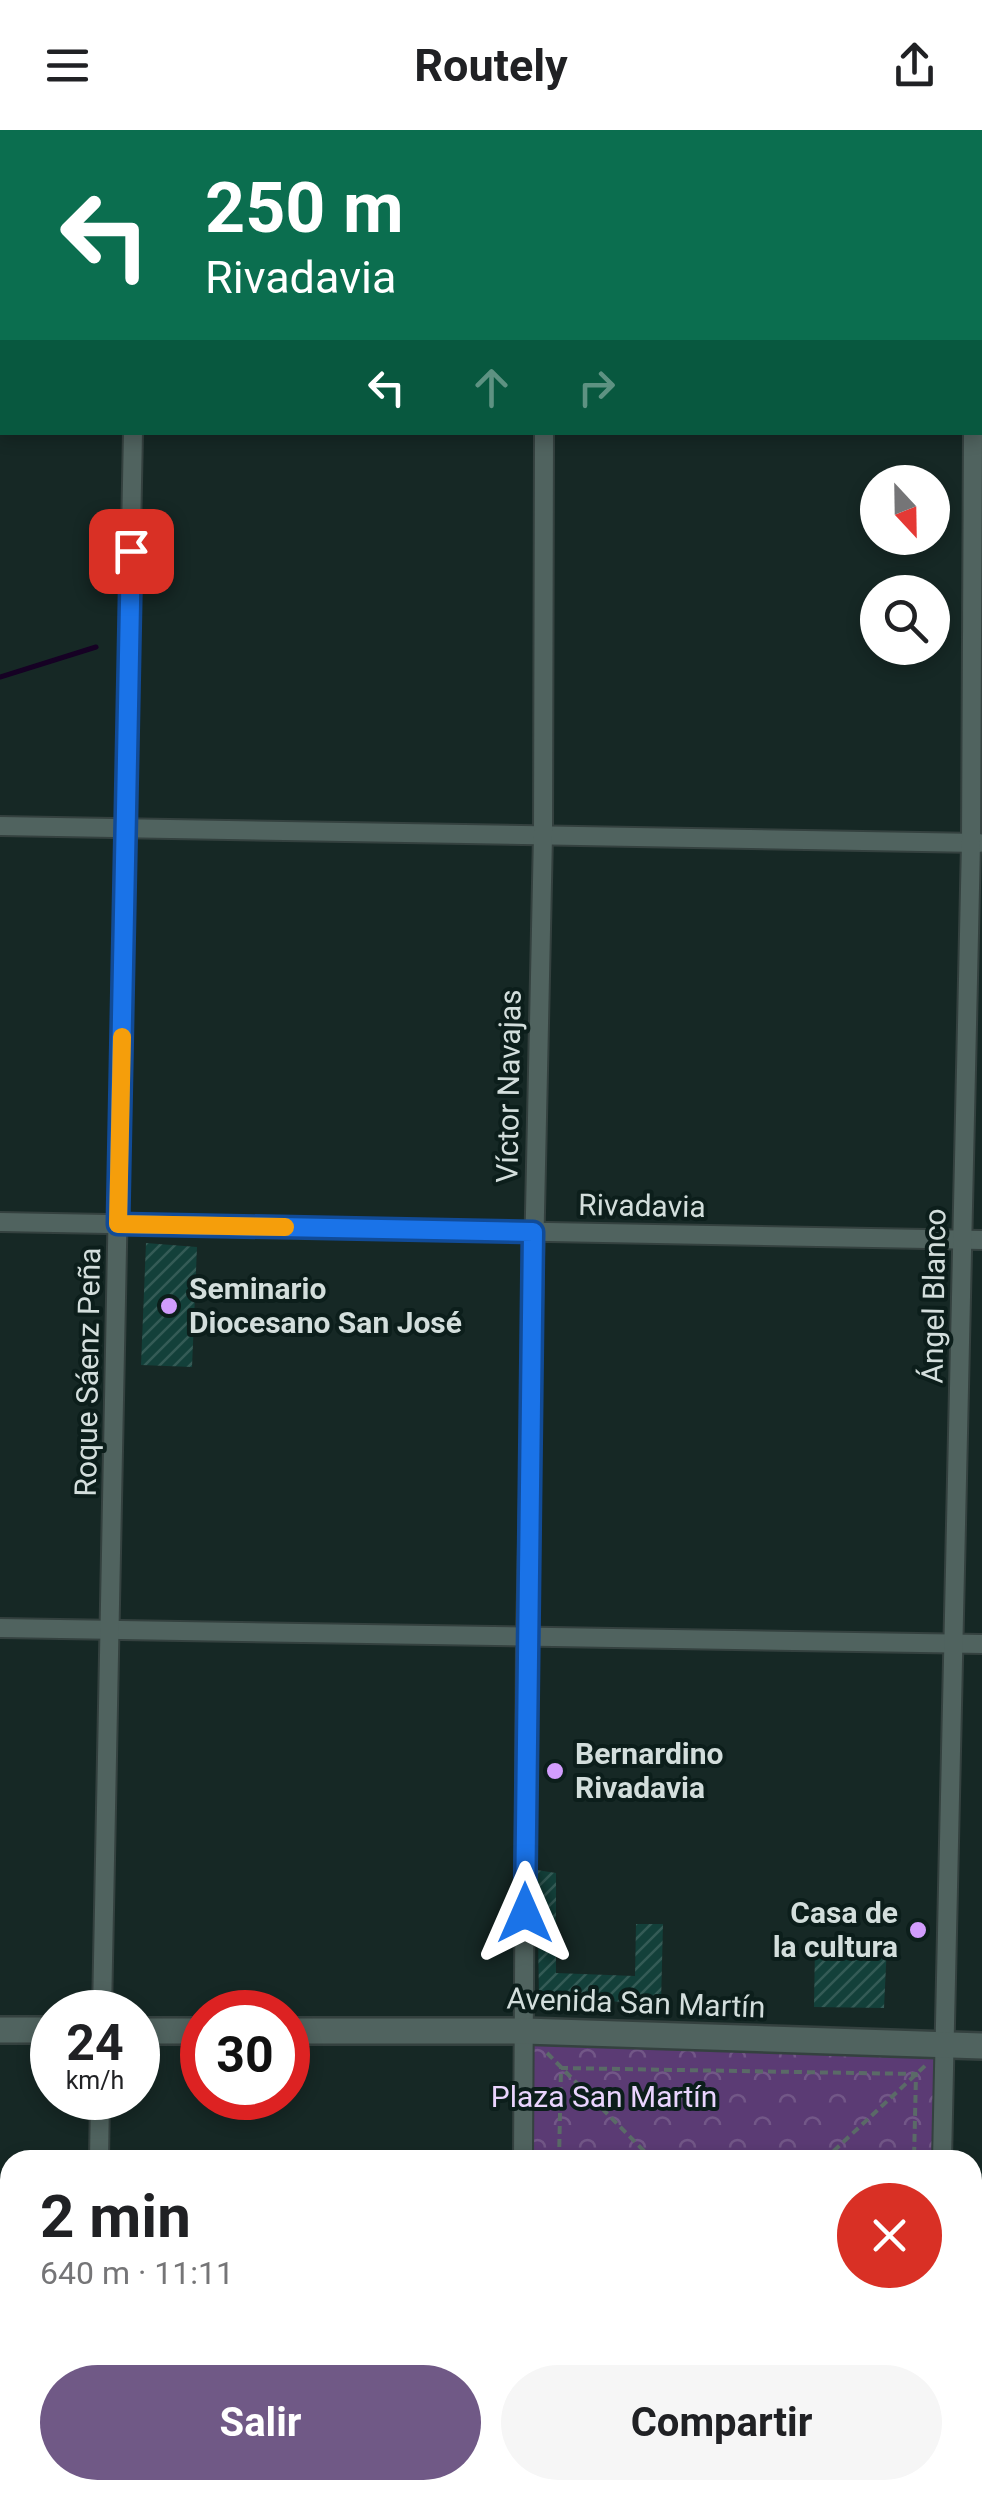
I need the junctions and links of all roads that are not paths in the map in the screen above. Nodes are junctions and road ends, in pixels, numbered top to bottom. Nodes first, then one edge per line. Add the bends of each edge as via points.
1 (133, 435) edge
2 (544, 435) edge
3 (973, 435) edge
4 (0, 826) edge
5 (126, 828) junction
6 (543, 835) junction
7 (976, 843) edge
8 (0, 1222) edge
9 (118, 1224) junction
10 (533, 1232) junction
11 (972, 1240) edge
12 (0, 1628) edge
13 (110, 1630) junction
14 (526, 1637) junction
15 (955, 1644) junction
16 (982, 1644) edge
17 (102, 1990) edge
18 (0, 2030) edge
19 (30, 2030) edge
20 (310, 2031) edge
21 (525, 2031) junction
22 (947, 2046) junction
23 (982, 2046) edge
24 (100, 2120) edge
25 (99, 2150) edge
26 (523, 2150) edge
27 (942, 2150) edge

1 - 5 street, Roque Sáenz Peña
2 - 6 street, Víctor Navajas
3 - 7 street, Ángel Blanco
4 - 5 street
5 - 6 street
5 - 9 street, Roque Sáenz Peña
6 - 7 street
6 - 10 street, Víctor Navajas
7 - 11 street, Ángel Blanco
8 - 9 street, Rivadavia
9 - 10 street, Rivadavia
9 - 13 street, Roque Sáenz Peña
10 - 11 street, Rivadavia
10 - 14 street, Víctor Navajas
11 - 15 street, Ángel Blanco
12 - 13 street
13 - 14 street
13 - 17 street, Roque Sáenz Peña
14 - 15 street
14 - 21 street, Víctor Navajas
15 - 16 street
15 - 22 street, Ángel Blanco
18 - 19 main road
20 - 21 main road, Avenida San Martín
21 - 22 main road, Avenida San Martín
21 - 26 street, Víctor Navajas
22 - 23 main road, Avenida San Martín
22 - 27 street, Ángel Blanco
24 - 25 street

